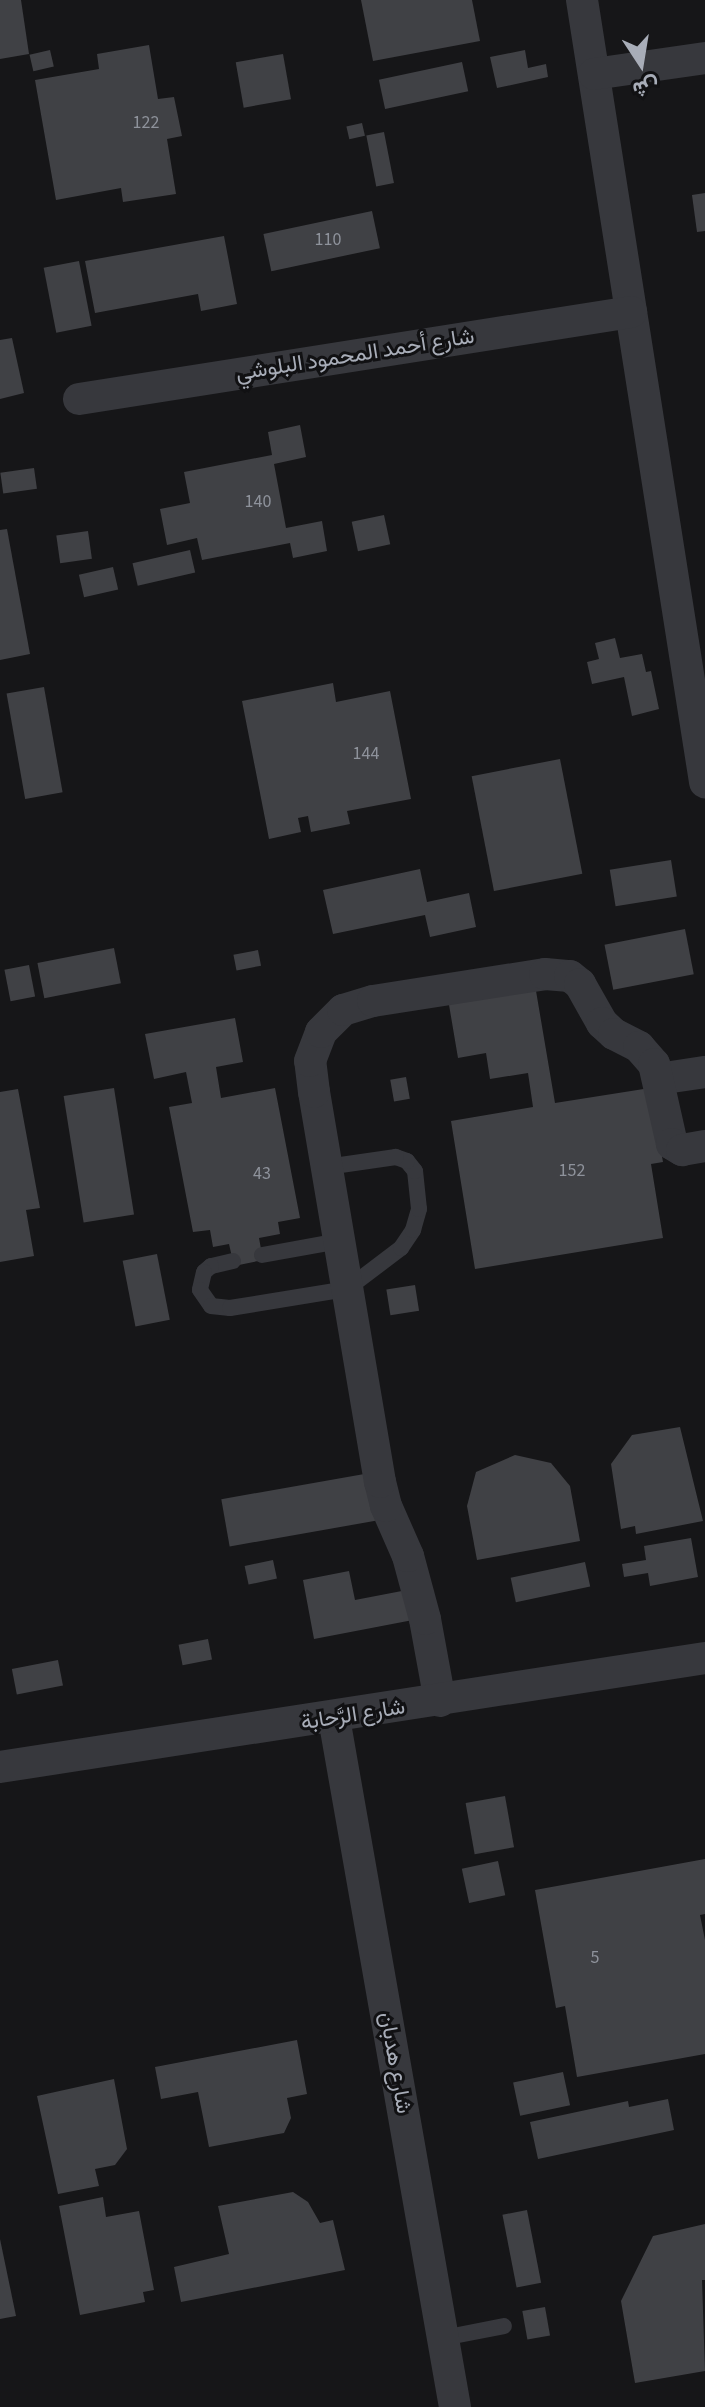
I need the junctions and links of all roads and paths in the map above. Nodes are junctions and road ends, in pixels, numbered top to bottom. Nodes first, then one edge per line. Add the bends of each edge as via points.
1 (582, 0) edge
2 (705, 58) edge
3 (594, 74) junction
4 (631, 312) junction
5 (79, 399) dead end
6 (705, 782) edge
7 (705, 1072) edge
8 (658, 1079) junction
9 (705, 1146) edge
10 (327, 1167) junction
11 (339, 1241) junction
12 (262, 1255) dead end
13 (233, 1261) dead end
14 (347, 1289) junction
15 (705, 1658) edge
16 (440, 1701) junction
17 (334, 1718) junction
18 (0, 1767) edge
19 (504, 2326) dead end
20 (443, 2338) junction
21 (455, 2407) edge

1 - 3 street
2 - 3 street
3 - 4 street
4 - 5 street, شارع أحمد المحمود البلوشي
4 - 6 street
7 - 8 street
8 - 9 street via 672,1144 682,1150
8 - 10 street via 648,1054 614,1034 580,984 558,973 373,1001 343,1010 321,1032 310,1061
10 - 11 street
10 - 14 lane via 396,1157 415,1171 419,1209 413,1230 385,1263
11 - 12 lane
11 - 14 street
13 - 14 lane via 204,1272 200,1290 211,1306 230,1308
14 - 16 street via 383,1495 408,1556
15 - 16 street, شارع الرَّحابة
16 - 17 street, شارع الرَّحابة
17 - 18 street, شارع الرَّحابة
17 - 20 street, شارع هدبان
19 - 20 lane
20 - 21 street, شارع هدبان

